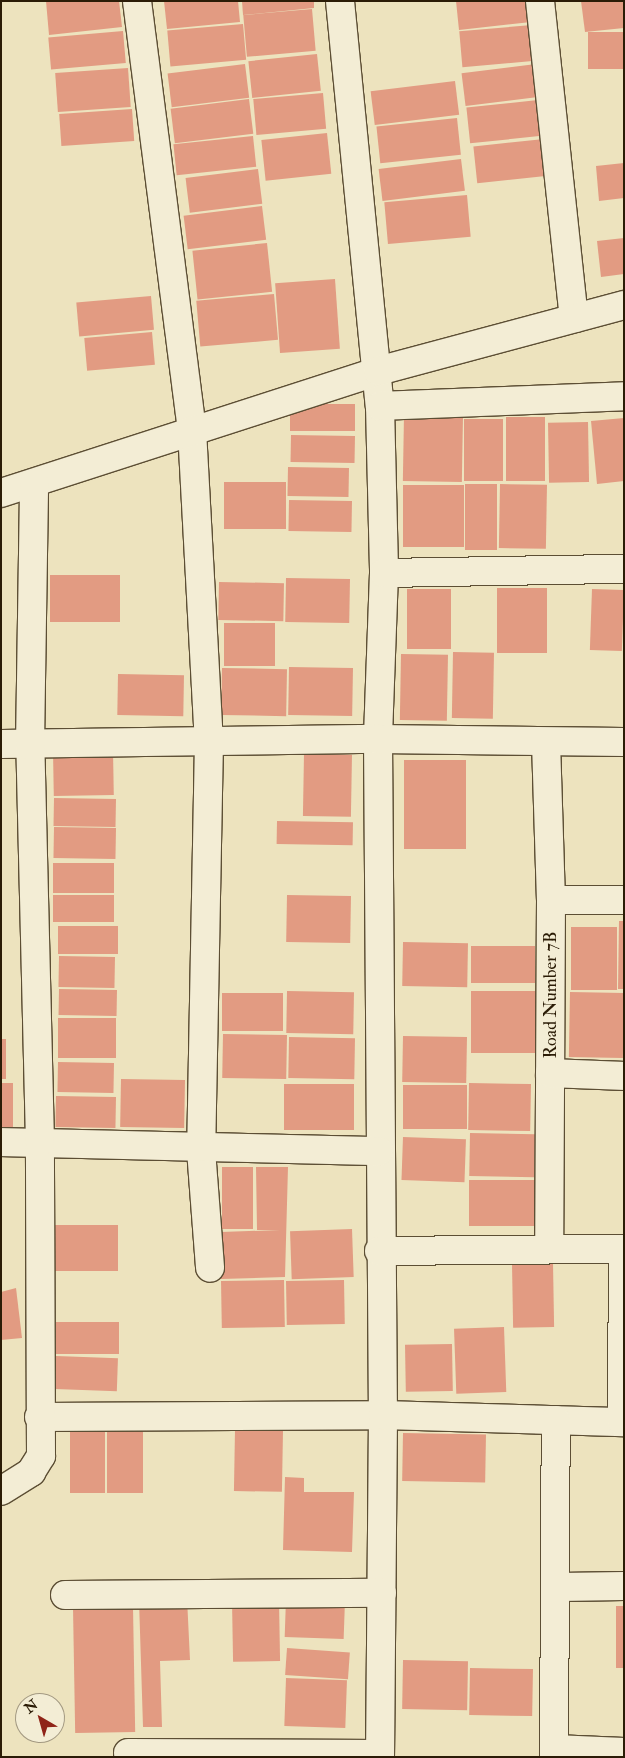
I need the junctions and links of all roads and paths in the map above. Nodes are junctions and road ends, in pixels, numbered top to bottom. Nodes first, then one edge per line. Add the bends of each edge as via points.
1 (137, 1) edge
2 (340, 1) edge
3 (540, 1) edge
4 (624, 305) edge
5 (574, 318) junction
6 (378, 371) junction
7 (624, 396) edge
8 (380, 406) junction
9 (192, 430) junction
10 (34, 483) junction
11 (2, 486) edge
12 (624, 569) edge
13 (384, 573) junction
14 (378, 739) junction
15 (209, 741) junction
16 (546, 742) junction
17 (624, 742) edge
18 (1, 744) edge
19 (30, 745) junction
20 (551, 900) junction
21 (624, 900) edge
22 (550, 1073) junction
23 (624, 1076) edge
24 (1, 1142) edge
25 (40, 1142) junction
26 (201, 1150) junction
27 (379, 1152) junction
28 (549, 1248) junction
29 (624, 1249) edge
30 (379, 1251) junction
31 (210, 1268) dead end
32 (383, 1415) junction
33 (39, 1416) junction
34 (556, 1420) junction
35 (623, 1422) edge
36 (1, 1491) edge
37 (624, 1586) edge
38 (556, 1587) junction
39 (382, 1593) junction
40 (65, 1595) dead end
41 (624, 1752) edge
42 (128, 1753) dead end
43 (554, 1753) edge
44 (380, 1755) edge

1 - 9 street
2 - 6 street
3 - 5 street
4 - 5 street
5 - 6 street
6 - 8 street
6 - 9 street
7 - 8 street
8 - 13 street
9 - 10 street
9 - 15 street
10 - 11 street
10 - 19 street
12 - 13 street
13 - 14 street
14 - 15 street
14 - 16 street
14 - 27 street
15 - 19 street
15 - 26 street
16 - 17 street
16 - 20 street, Road Number 7B
18 - 19 street
19 - 25 street
20 - 21 street
20 - 22 street, Road Number 7B
22 - 23 street
22 - 28 street, Road Number 7B
24 - 25 street
25 - 26 street
25 - 33 street
26 - 27 street
26 - 31 street
27 - 30 street
28 - 29 street
28 - 30 street
29 - 35 street
30 - 32 street
32 - 33 street
32 - 34 street
32 - 39 street
33 - 36 street via 41,1456 31,1472
34 - 35 street
34 - 38 street
37 - 38 street
38 - 43 street
39 - 40 street
39 - 44 street
41 - 43 street
42 - 44 street

